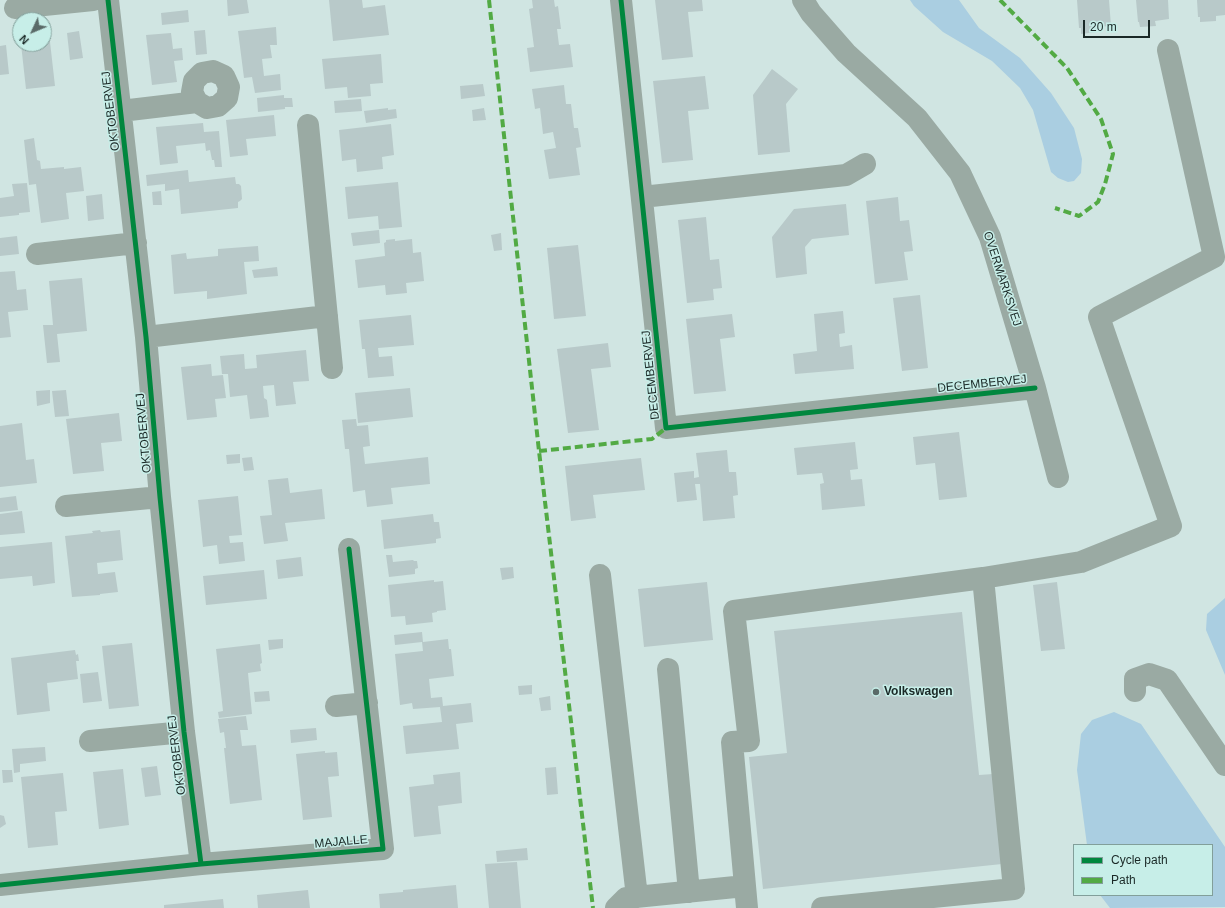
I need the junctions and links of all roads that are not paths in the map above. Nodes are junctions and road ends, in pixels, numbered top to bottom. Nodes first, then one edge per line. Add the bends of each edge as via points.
1 (92, 0) edge
2 (108, 0) edge
3 (621, 0) edge
4 (803, 0) edge
5 (15, 8) dead end
6 (1168, 50) dead end
7 (197, 102) dead end
8 (121, 111) junction
9 (308, 125) dead end
10 (865, 164) dead end
11 (642, 197) junction
12 (136, 243) junction
13 (37, 254) dead end
14 (327, 316) junction
15 (146, 337) junction
16 (332, 368) dead end
17 (1035, 388) junction
18 (1058, 477) dead end
19 (160, 497) junction
20 (66, 506) dead end
21 (349, 549) dead end
22 (600, 575) dead end
23 (983, 578) junction
24 (668, 669) dead end
25 (1136, 691) dead end
26 (367, 703) junction
27 (336, 706) dead end
28 (184, 732) junction
29 (90, 741) dead end
30 (1225, 765) edge
31 (201, 864) junction
32 (0, 885) edge
33 (745, 886) junction
34 (689, 892) junction
35 (637, 897) junction
36 (616, 908) edge
37 (747, 908) edge
38 (822, 908) edge

1 - 5 street
2 - 8 street, OKTOBERVEJ
3 - 11 street, DECEMBERVEJ
4 - 17 street, OVERMARKSVEJ via 846,53 917,118 960,173 990,237
6 - 23 street via 1214,257 1098,317 1171,526 1081,562
7 - 8 street, OKTOBERVEJ
8 - 12 street, OKTOBERVEJ
9 - 14 street
10 - 11 street via 846,175
11 - 17 street, DECEMBERVEJ via 666,428
12 - 13 street
12 - 15 street, OKTOBERVEJ
14 - 15 street
14 - 16 street
15 - 19 street, OKTOBERVEJ
17 - 18 street, OVERMARKSVEJ
19 - 20 street
19 - 28 street, OKTOBERVEJ
21 - 26 street, MAJALLE
22 - 35 street
23 - 33 street via 734,611 749,741 732,742
23 - 38 street via 1014,888
24 - 34 street
25 - 30 street via 1135,680 1149,674 1167,680
26 - 27 street
26 - 31 street, MAJALLE via 383,849
28 - 29 street, OKTOBERVEJ
28 - 31 street, OKTOBERVEJ
31 - 32 street, MAJALLE
33 - 34 street
33 - 37 street
34 - 35 street
35 - 36 street via 626,898

